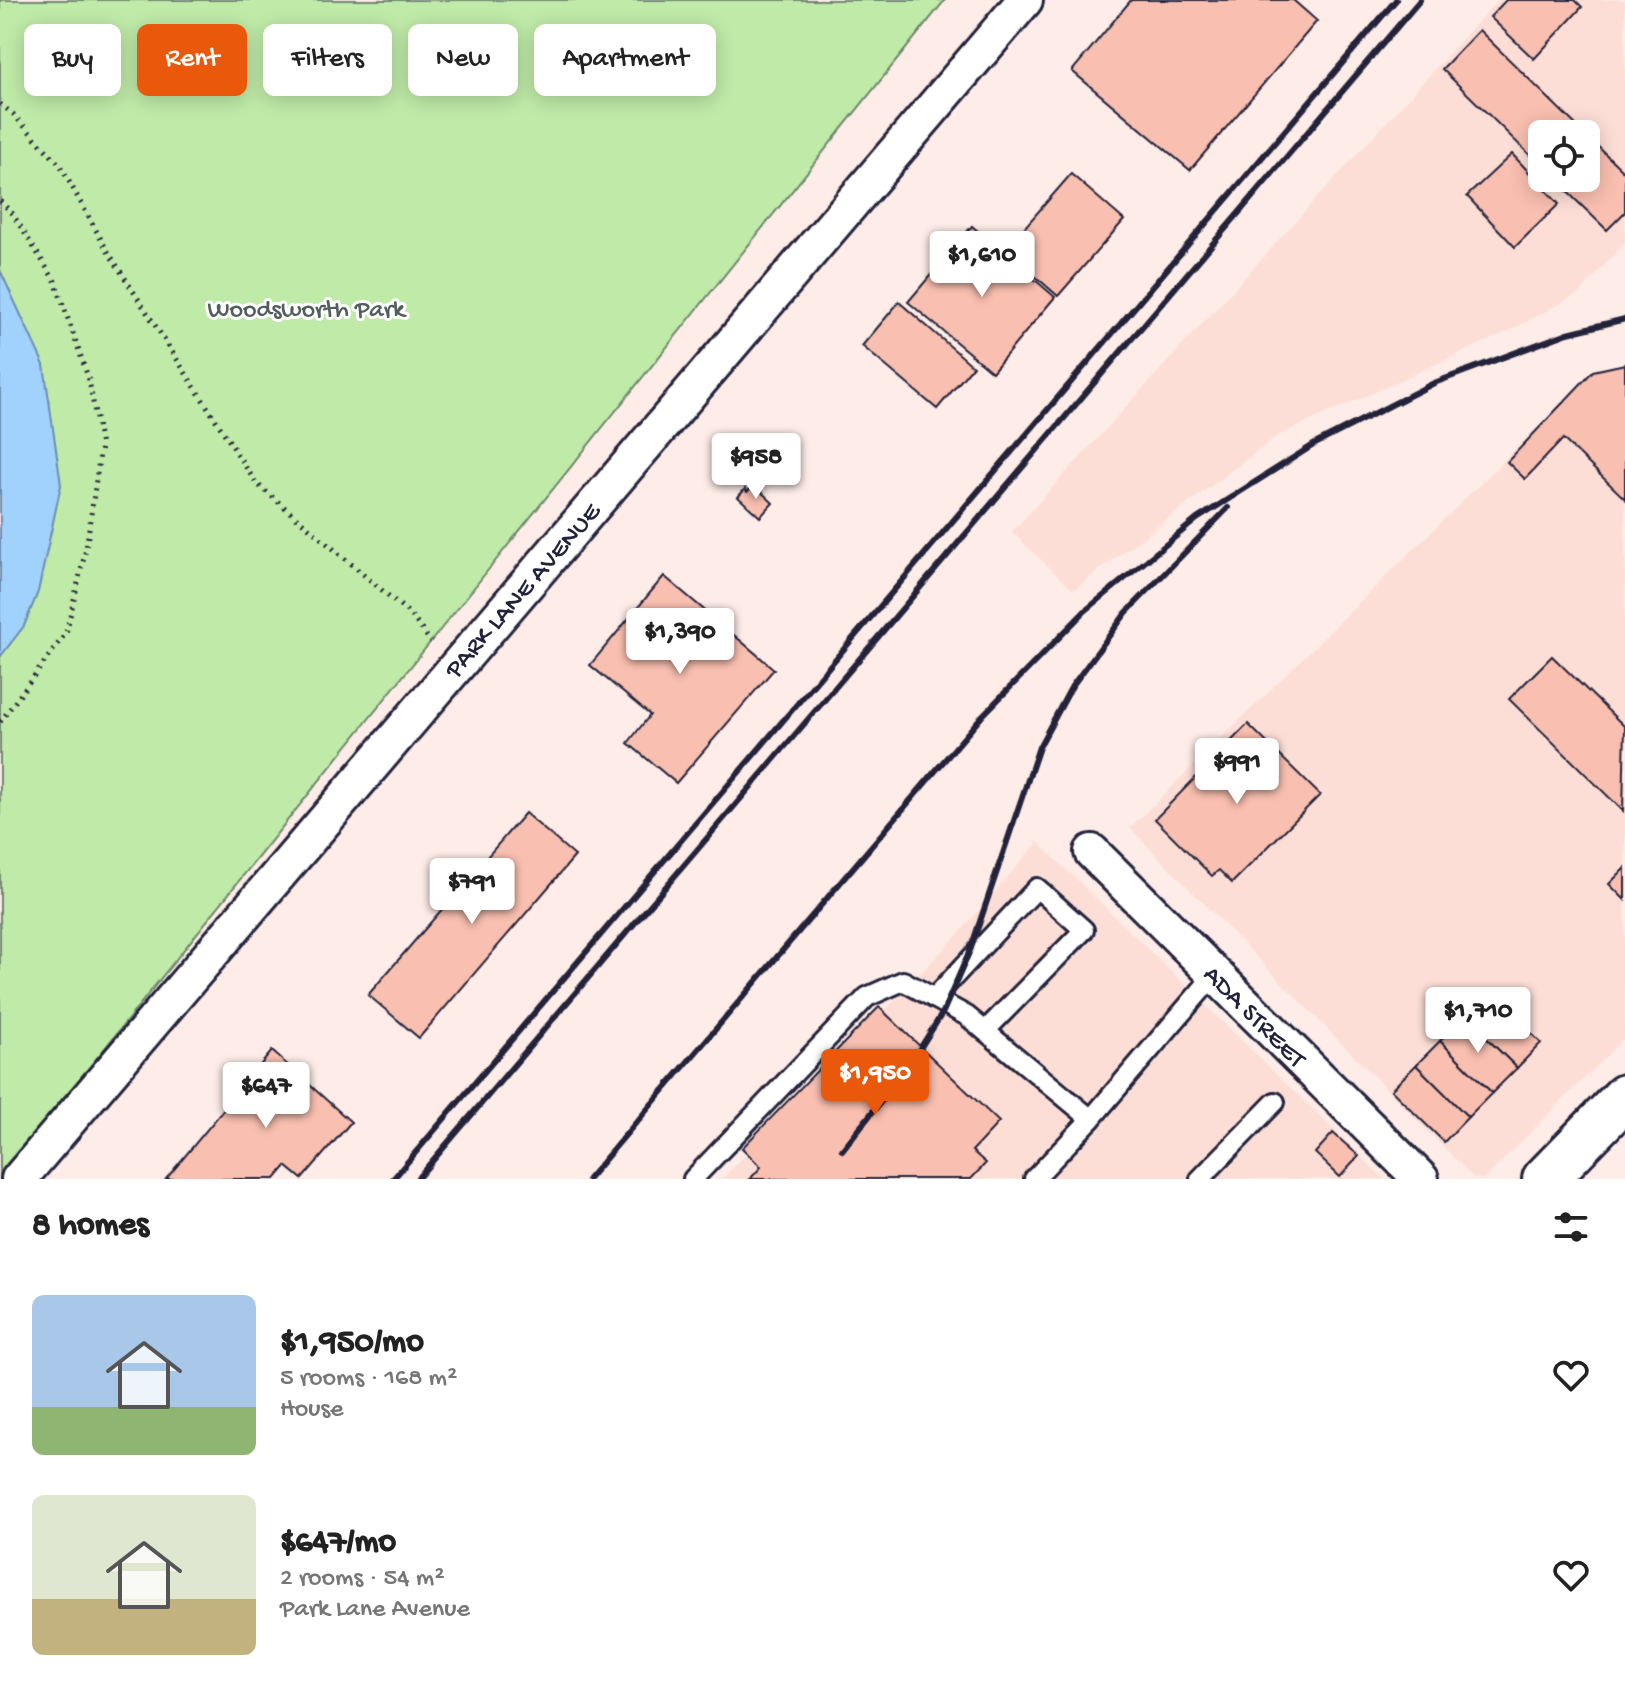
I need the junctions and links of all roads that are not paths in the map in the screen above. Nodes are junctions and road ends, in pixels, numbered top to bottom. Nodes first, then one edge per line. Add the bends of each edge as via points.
1 (1025, 0) edge
2 (1092, 852) dead end
3 (1215, 974) junction
4 (934, 998) junction
5 (985, 1031) junction
6 (1625, 1097) edge
7 (1275, 1102) dead end
8 (1091, 1119) junction
9 (20, 1179) edge
10 (693, 1179) edge
11 (1034, 1179) edge
12 (1200, 1179) edge
13 (1421, 1179) edge
14 (1545, 1179) edge

1 - 9 street, PARK LANE AVENUE
2 - 3 street, ADA STREET
3 - 8 lane
3 - 13 street, ADA STREET
4 - 5 lane
4 - 5 lane via 1037,888 1084,930
4 - 10 lane via 903,981 867,997
5 - 8 lane
6 - 14 main road
7 - 12 lane
8 - 11 lane

